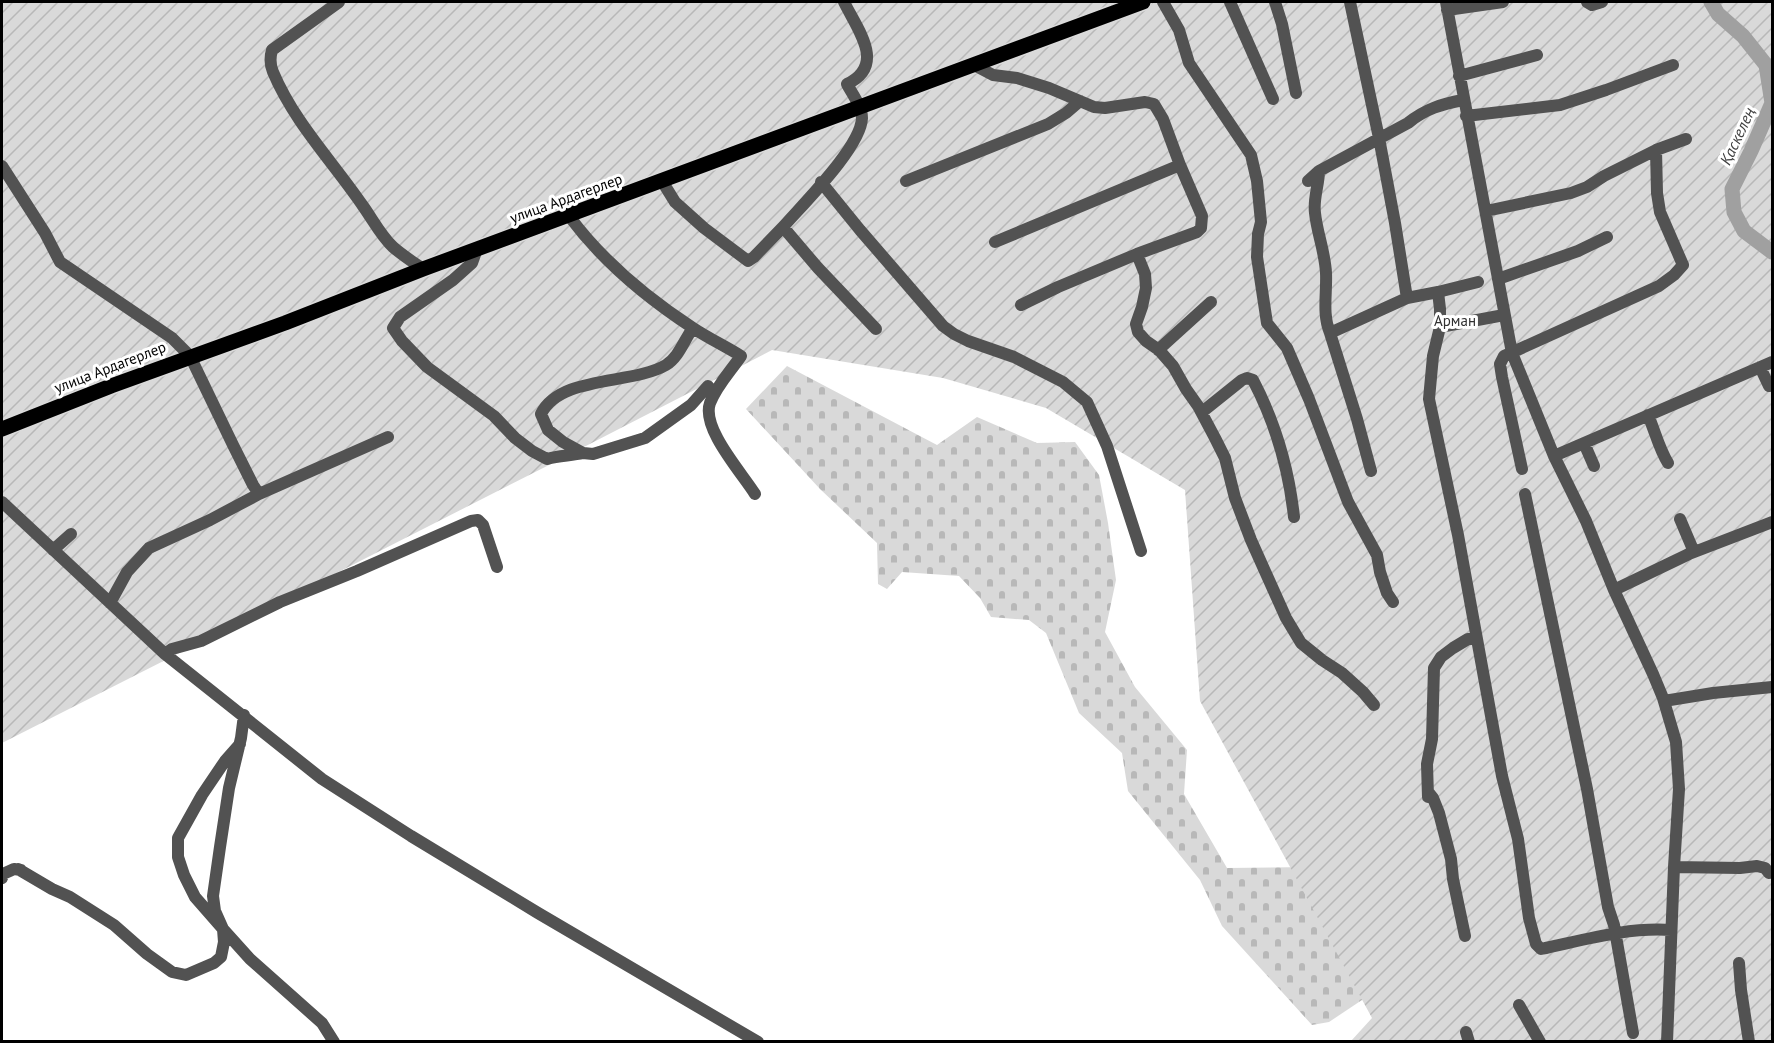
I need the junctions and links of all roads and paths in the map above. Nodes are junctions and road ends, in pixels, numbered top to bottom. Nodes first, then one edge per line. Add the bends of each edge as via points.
1 (338, 2) edge
2 (844, 2) edge
3 (1143, 2) edge
4 (1163, 2) edge
5 (1230, 2) edge
6 (1275, 2) edge
7 (1350, 2) edge
8 (1503, 2) edge
9 (1587, 2) edge
10 (1602, 2) edge
11 (1446, 6) edge
12 (1537, 55) dead end
13 (974, 65) junction
14 (1673, 65) dead end
15 (1459, 76) junction
16 (1296, 93) dead end
17 (1273, 99) dead end
18 (1080, 100) junction
19 (1463, 100) junction
20 (860, 107) junction
21 (1466, 116) junction
22 (1380, 138) junction
23 (1686, 139) dead end
24 (1656, 150) junction
25 (1180, 165) junction
26 (2, 166) edge
27 (1319, 171) junction
28 (662, 181) junction
29 (906, 181) dead end
30 (1308, 181) dead end
31 (821, 182) junction
32 (1486, 211) junction
33 (568, 216) junction
34 (783, 227) junction
35 (1607, 237) dead end
36 (995, 242) dead end
37 (477, 249) junction
38 (1137, 254) junction
39 (423, 269) junction
40 (1498, 279) junction
41 (1478, 282) dead end
42 (1438, 292) junction
43 (1407, 298) junction
44 (1211, 302) dead end
45 (1021, 305) dead end
46 (1504, 315) junction
47 (1440, 327) junction
48 (693, 328) junction
49 (876, 329) dead end
50 (1330, 333) junction
51 (1158, 350) junction
52 (1512, 352) junction
53 (190, 356) junction
54 (1773, 362) edge
55 (1760, 367) junction
56 (708, 386) dead end
57 (1768, 386) dead end
58 (1202, 412) junction
59 (1648, 415) junction
60 (2, 429) edge
61 (388, 437) dead end
62 (1584, 444) junction
63 (583, 453) junction
64 (1554, 456) junction
65 (1668, 464) dead end
66 (1594, 466) dead end
67 (1522, 469) dead end
68 (1371, 471) dead end
69 (259, 494) junction
70 (755, 494) dead end
71 (1525, 494) dead end
72 (2, 502) edge
73 (1294, 518) dead end
74 (1680, 519) dead end
75 (1773, 522) edge
76 (71, 534) dead end
77 (149, 548) junction
78 (53, 550) junction
79 (1141, 551) dead end
80 (1694, 552) junction
81 (127, 559) dead end
82 (497, 567) dead end
83 (1614, 590) junction
84 (1393, 602) dead end
85 (110, 603) junction
86 (1476, 639) junction
87 (165, 654) junction
88 (1773, 687) edge
89 (1664, 701) junction
90 (1374, 705) dead end
91 (244, 715) junction
92 (240, 744) junction
93 (1674, 867) junction
94 (1769, 873) dead end
95 (2, 878) edge
96 (223, 928) junction
97 (1671, 930) junction
98 (1615, 933) junction
99 (1465, 936) dead end
100 (1739, 963) dead end
101 (1519, 1005) dead end
102 (1633, 1033) dead end
103 (332, 1037) edge
104 (339, 1041) edge
105 (758, 1041) edge
106 (1540, 1041) edge
107 (1667, 1041) edge
108 (1749, 1041) edge

1 - 39 street via 272,50 272,70 309,132 376,226 392,246
2 - 20 street via 867,55 862,73 846,84
3 - 13 main road, улица Ардагерлер
4 - 84 street via 1179,30 1189,63 1251,155 1261,222 1257,257 1267,323 1287,348 1348,502 1377,555
5 - 17 street
6 - 16 street
7 - 22 street
8 - 11 street
9 - 10 street
11 - 15 street
12 - 15 street
13 - 18 street via 993,75 1017,78
13 - 20 main road, улица Ардагерлер
14 - 21 street via 1560,105
15 - 19 street
18 - 25 street via 1105,108 1154,104
18 - 29 street via 1048,124
19 - 21 street
19 - 22 street via 1436,106
20 - 28 main road, улица Ардагерлер
20 - 31 street via 858,135
21 - 32 street
22 - 27 street
22 - 43 street
23 - 24 street
24 - 32 street via 1571,193
24 - 52 street via 1660,212 1683,265 1680,270 1659,286
25 - 36 street
25 - 38 street via 1202,216 1201,228
26 - 53 street via 60,262 172,338
27 - 30 street
27 - 50 street via 1314,210 1326,273
28 - 33 main road, улица Ардагерлер
28 - 34 street via 675,202 748,261
31 - 34 street
31 - 79 street via 943,326 968,341 1014,357 1063,382 1087,402 1107,446
32 - 40 street
33 - 37 main road, улица Ардагерлер
33 - 48 street via 615,267
34 - 49 street
35 - 40 street
37 - 39 main road, улица Ардагерлер
37 - 63 street via 472,262 453,280 400,317 393,328 427,367 532,451 547,459
38 - 45 street
38 - 51 street via 1146,288 1136,324 1138,332
39 - 53 main road, улица Ардагерлер
40 - 46 street
41 - 42 street
42 - 43 street
42 - 47 street
43 - 50 street
44 - 51 street
46 - 47 street
46 - 52 street
47 - 86 street via 1429,399
48 - 63 street via 667,364 652,371 580,386 546,404 541,414 548,430
48 - 70 street via 741,356 709,406 711,428
50 - 68 street
51 - 58 street
52 - 64 street
52 - 67 street via 1500,364
53 - 60 main road, улица Ардагерлер
53 - 69 street
54 - 55 street
55 - 57 street
55 - 59 street
56 - 63 street via 691,405 645,438 593,454
58 - 73 street via 1242,380 1253,380 1284,458
58 - 90 street via 1226,458 1236,498 1270,585 1298,639 1342,673
59 - 62 street
59 - 65 street
61 - 69 street
62 - 64 street
62 - 66 street
64 - 83 street
69 - 77 street
71 - 98 street
72 - 78 street
74 - 80 street
75 - 80 street
76 - 78 street
77 - 81 street
77 - 85 street
78 - 85 street
80 - 83 street
82 - 87 street via 483,525 478,520 471,521
83 - 89 street
85 - 87 street
86 - 98 street via 1536,944 1541,950
86 - 99 street via 1453,648 1434,668 1432,739 1427,764 1429,795 1439,813 1451,859
87 - 91 street
88 - 89 street
89 - 93 street via 1676,742 1679,789
91 - 92 street
91 - 105 street via 352,799
92 - 96 street via 213,896
92 - 96 street via 202,795 178,838 178,857 195,897
93 - 94 street via 1757,866
93 - 97 street
95 - 96 street via 14,869 20,870 114,925 162,966 180,974 186,975 222,957
96 - 103 street
97 - 98 street
97 - 107 street
98 - 102 street
100 - 108 street
101 - 106 street
103 - 104 street

